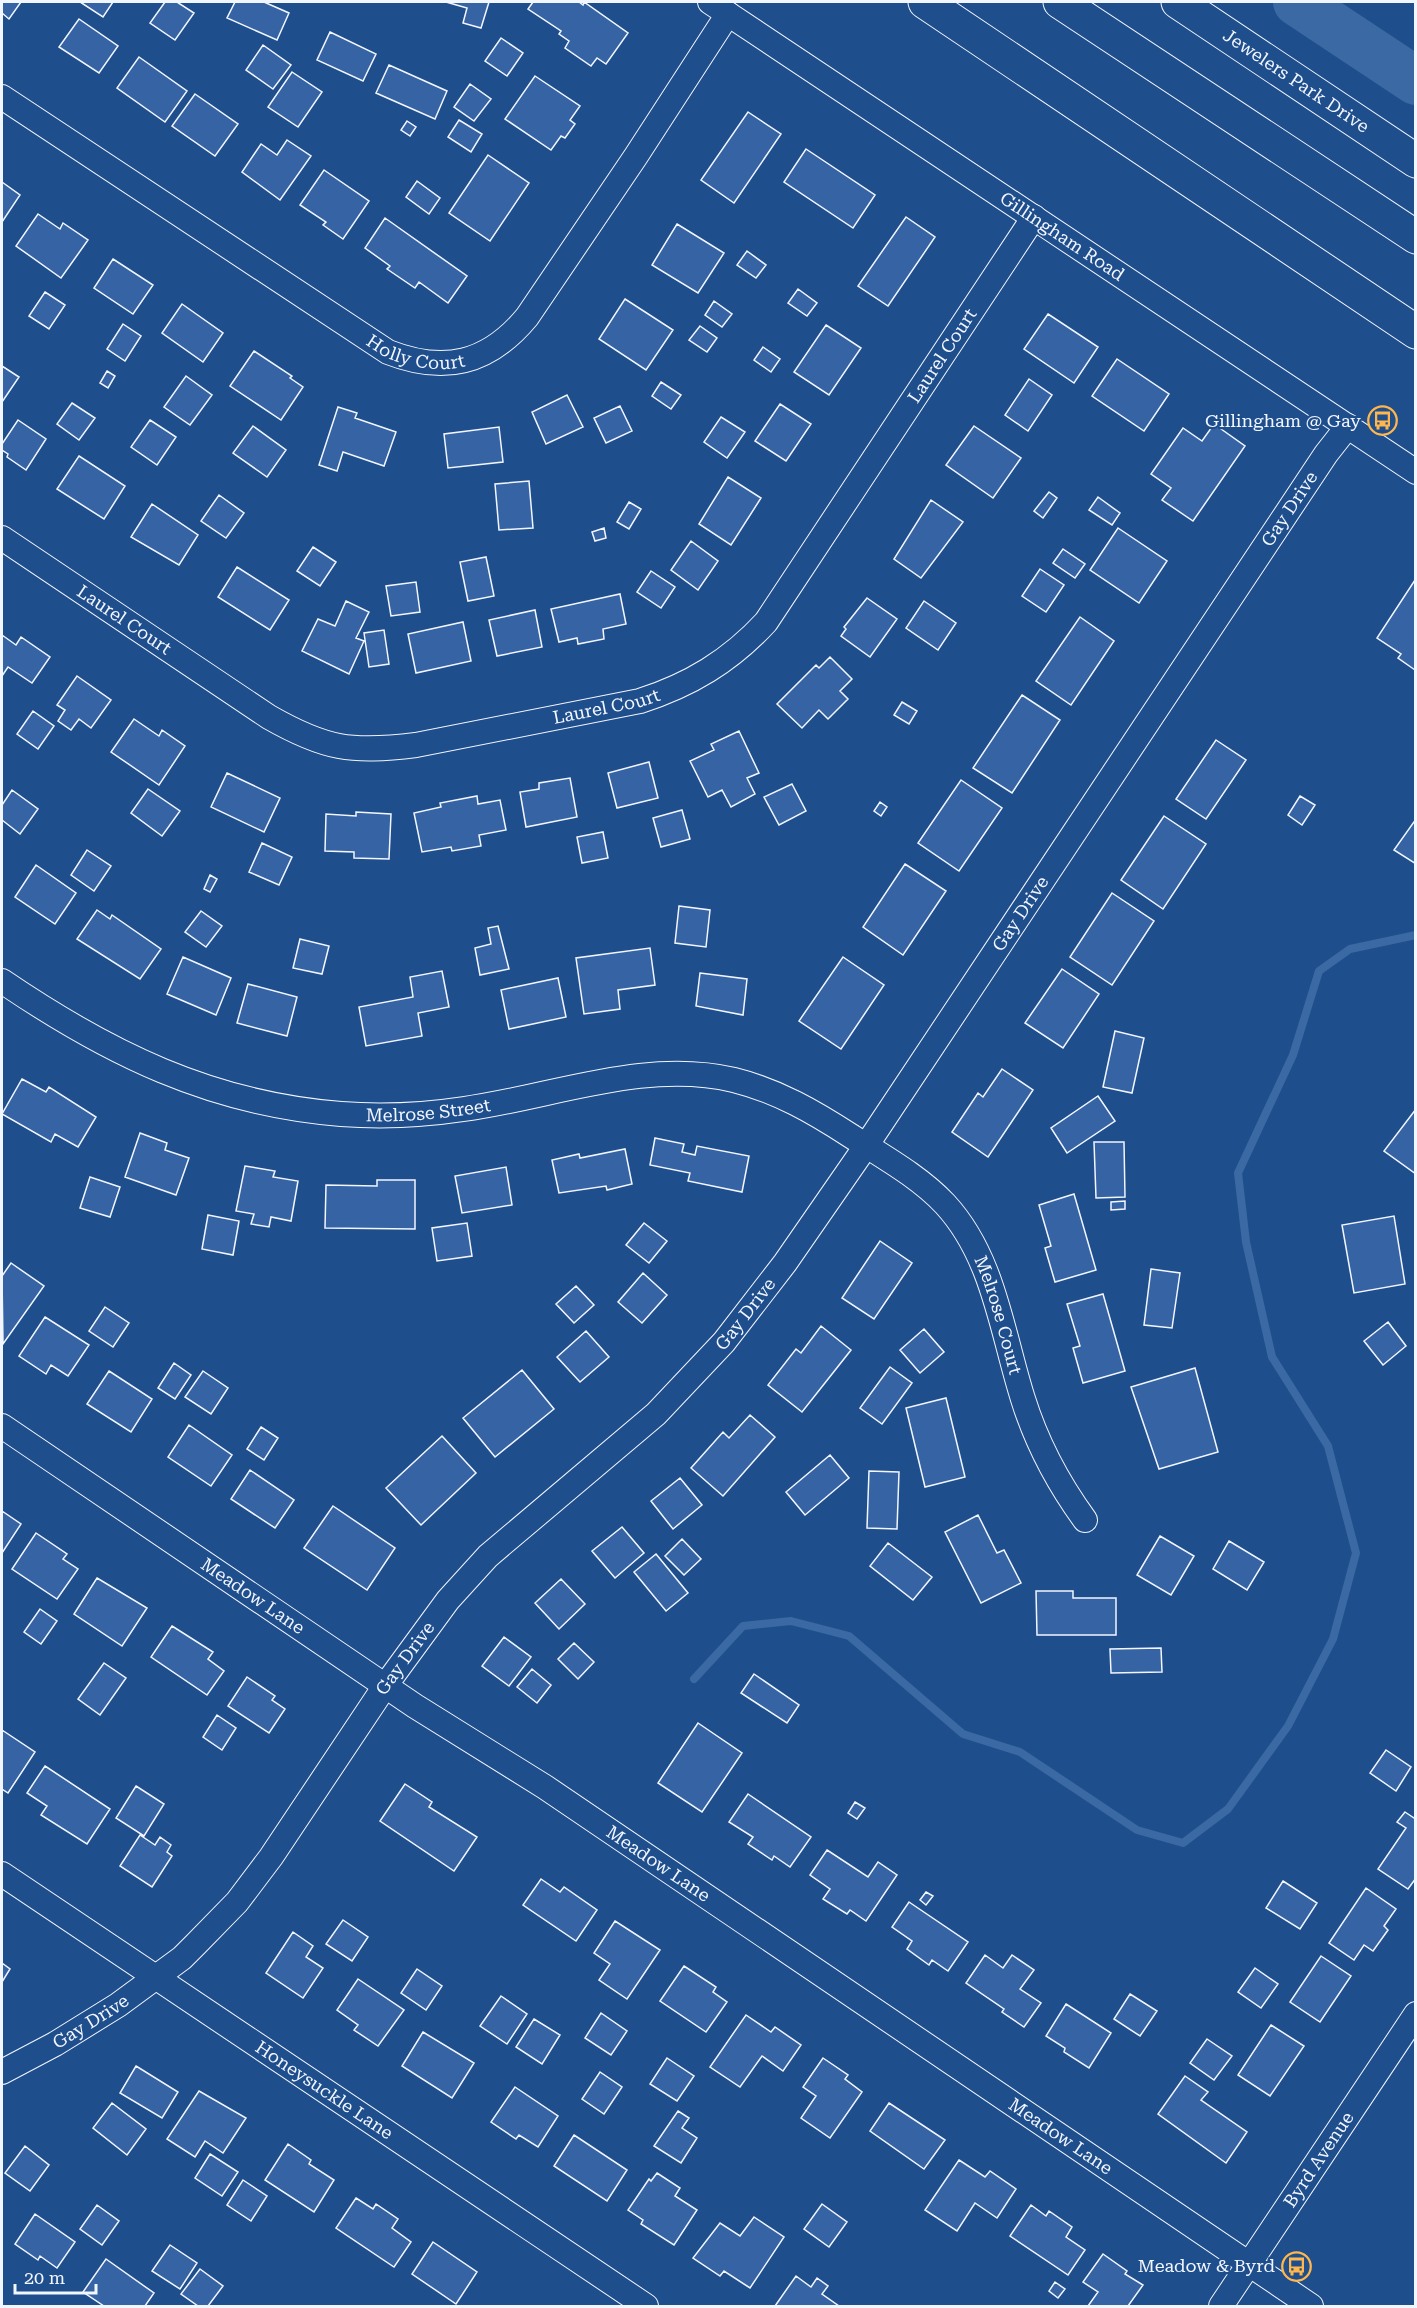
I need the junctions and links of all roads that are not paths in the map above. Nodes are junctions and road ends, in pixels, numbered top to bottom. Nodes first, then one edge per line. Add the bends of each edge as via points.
1 (925, 2) edge
2 (1060, 2) edge
3 (1178, 2) edge
4 (719, 8) edge
5 (2, 97) edge
6 (1416, 161) edge
7 (1034, 217) junction
8 (1416, 237) edge
9 (1416, 332) edge
10 (1348, 426) junction
11 (1416, 472) edge
12 (2, 538) edge
13 (2, 981) edge
14 (866, 1146) junction
15 (2, 1426) edge
16 (1085, 1520) dead end
17 (385, 1686) junction
18 (2, 1874) edge
19 (156, 1978) junction
20 (1416, 2014) edge
21 (2, 2072) edge
22 (1249, 2266) junction
23 (646, 2307) edge
24 (1221, 2307) edge
25 (1311, 2307) edge

1 - 9 main road
2 - 8 main road
3 - 6 main road, Jewelers Park Drive
4 - 5 street, Holly Court via 630,165 526,317 495,348 453,363 430,364 388,352
4 - 7 street, Gillingham Road
7 - 10 street, Gillingham Road
7 - 12 street, Laurel Court via 766,622 730,657 695,680 640,701 416,745 379,750 337,748 269,717
10 - 11 street, Gillingham Road
10 - 14 street, Gay Drive
13 - 14 street, Melrose Street via 109,1048 164,1074 222,1094 282,1107 342,1114 403,1115 464,1110 648,1074 705,1075 741,1082 786,1098
14 - 16 street, Melrose Court via 931,1191 969,1234 989,1281 1034,1433
14 - 17 street, Gay Drive via 785,1263 724,1342 656,1414 488,1556 448,1600
15 - 17 street, Meadow Lane
17 - 19 street, Gay Drive via 309,1803 237,1902 182,1958
17 - 22 street, Meadow Lane via 545,1787
18 - 19 street, Honeysuckle Lane
19 - 21 street, Gay Drive via 55,2044
19 - 23 street, Honeysuckle Lane
20 - 22 street, Byrd Avenue
22 - 24 street, Byrd Avenue
22 - 25 street, Meadow Lane

